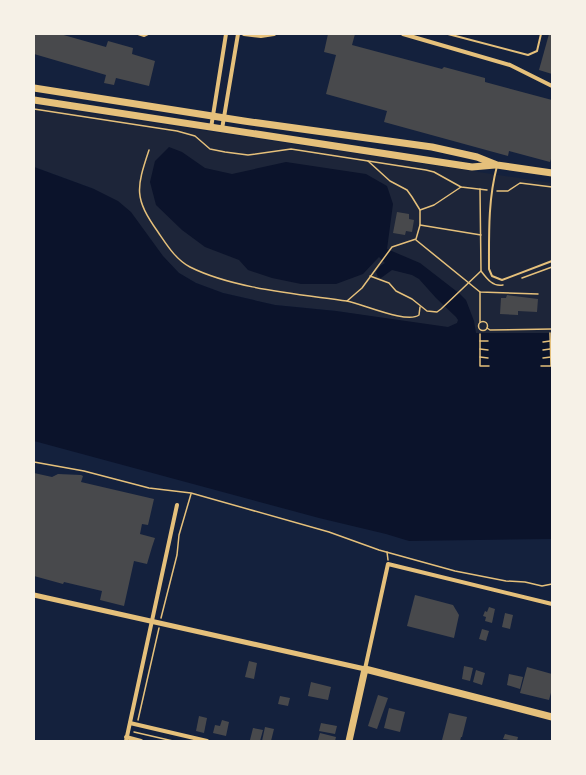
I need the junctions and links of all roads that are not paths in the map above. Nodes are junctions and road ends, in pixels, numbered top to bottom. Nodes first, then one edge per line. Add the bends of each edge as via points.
1 (138, 34) edge
2 (148, 34) edge
3 (226, 34) edge
4 (238, 34) edge
5 (244, 34) edge
6 (274, 34) edge
7 (403, 34) edge
8 (448, 34) edge
9 (541, 34) edge
10 (552, 86) edge
11 (34, 88) edge
12 (34, 100) edge
13 (213, 116) junction
14 (224, 118) junction
15 (211, 128) junction
16 (222, 130) junction
17 (497, 165) junction
18 (552, 173) edge
19 (552, 261) edge
20 (177, 505) dead end
21 (34, 595) edge
22 (552, 604) edge
23 (151, 621) junction
24 (365, 669) junction
25 (552, 717) edge
26 (130, 723) junction
27 (126, 739) edge
28 (141, 741) edge
29 (207, 741) edge
30 (349, 741) edge

1 - 2 lane
3 - 13 street
4 - 14 street
5 - 6 street
7 - 10 street via 510,65
8 - 9 lane via 528,55 537,51
11 - 13 main road
12 - 15 main road
13 - 14 main road
13 - 15 street
14 - 16 street
14 - 17 main road via 432,147 477,157
15 - 16 main road
16 - 17 main road via 472,167
17 - 18 main road
17 - 19 lane via 491,190 489,269 492,276 502,280
20 - 23 street
21 - 23 street
22 - 24 street via 388,564
23 - 24 street
23 - 26 street
24 - 25 main road
24 - 30 main road
26 - 27 street
26 - 29 street
27 - 28 street

